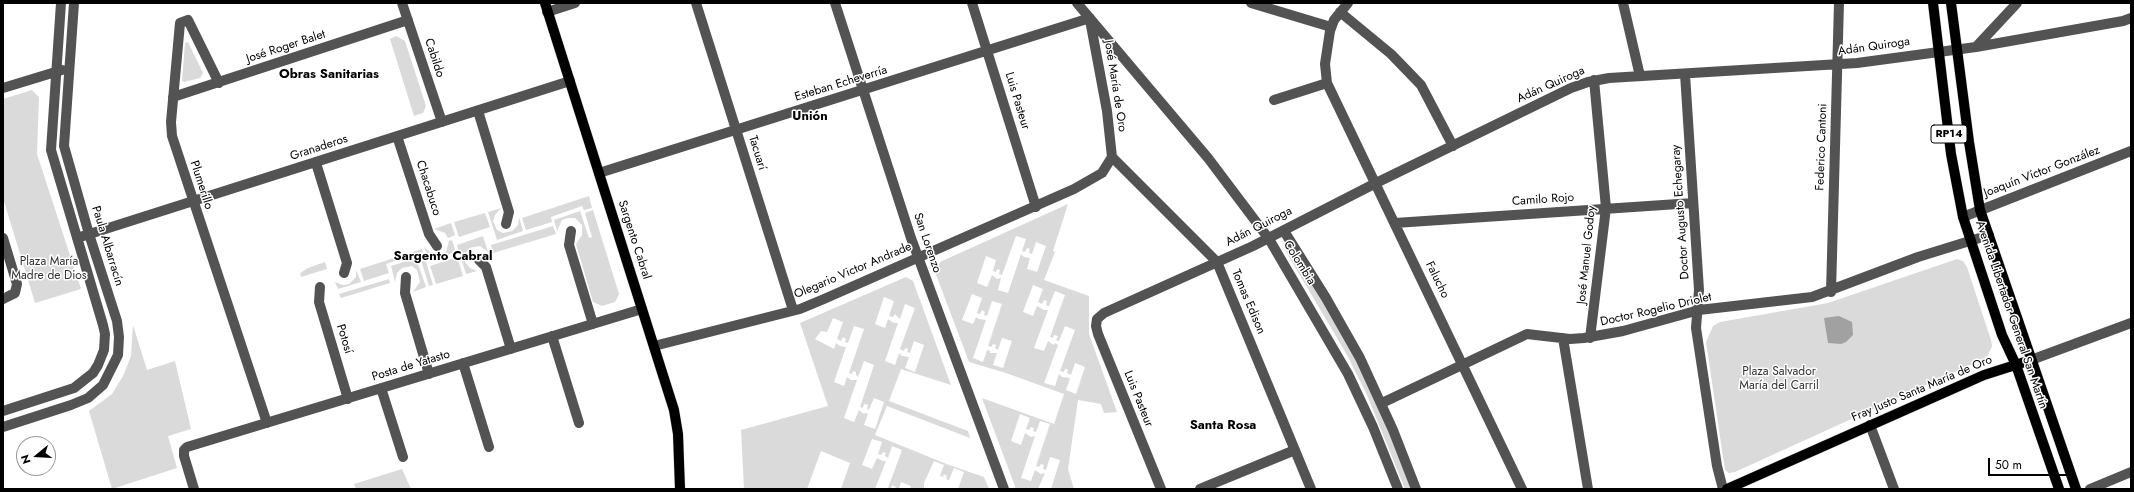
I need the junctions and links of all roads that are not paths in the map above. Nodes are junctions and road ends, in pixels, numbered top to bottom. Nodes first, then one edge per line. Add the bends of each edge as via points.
1 (61, 3) edge
2 (74, 3) edge
3 (402, 3) edge
4 (575, 3) edge
5 (696, 3) edge
6 (836, 3) edge
7 (972, 3) edge
8 (1077, 3) edge
9 (1251, 3) edge
10 (1348, 3) edge
11 (1622, 3) edge
12 (1840, 3) edge
13 (1933, 3) edge
14 (1951, 3) edge
15 (2017, 3) edge
16 (546, 7) edge
17 (1340, 12) junction
18 (1090, 18) junction
19 (2131, 18) edge
20 (408, 20) junction
21 (1331, 27) junction
22 (1976, 46) junction
23 (1957, 49) junction
24 (987, 51) junction
25 (1939, 52) junction
26 (1838, 65) junction
27 (69, 67) junction
28 (56, 72) junction
29 (1685, 74) junction
30 (1640, 76) junction
31 (1594, 80) junction
32 (570, 81) junction
33 (219, 82) junction
34 (1327, 83) junction
35 (3, 88) edge
36 (863, 91) junction
37 (173, 97) junction
38 (1274, 100) dead end
39 (478, 111) junction
40 (442, 122) junction
41 (736, 129) junction
42 (397, 136) junction
43 (1453, 146) junction
44 (2131, 151) edge
45 (1112, 158) junction
46 (316, 162) junction
47 (599, 173) junction
48 (1376, 183) junction
49 (193, 202) junction
50 (1693, 203) junction
51 (1036, 207) junction
52 (1606, 208) junction
53 (1980, 210) junction
54 (1963, 217) junction
55 (1395, 223) junction
56 (506, 224) dead end
57 (571, 231) dead end
58 (1284, 231) junction
59 (89, 234) junction
60 (1989, 235) junction
61 (3, 238) edge
62 (77, 238) junction
63 (1269, 239) junction
64 (1971, 241) junction
65 (438, 246) dead end
66 (918, 258) junction
67 (479, 260) dead end
68 (1217, 262) junction
69 (344, 273) dead end
70 (406, 277) dead end
71 (320, 287) dead end
72 (1831, 292) junction
73 (8, 297) edge
74 (642, 309) junction
75 (793, 310) junction
76 (1699, 310) junction
77 (1097, 319) joint
78 (2131, 323) edge
79 (593, 324) junction
80 (552, 336) junction
81 (1563, 338) junction
82 (1590, 338) junction
83 (654, 346) junction
84 (511, 349) junction
85 (2031, 360) junction
86 (463, 363) junction
87 (1462, 364) junction
88 (2016, 366) junction
89 (429, 374) junction
90 (381, 388) junction
91 (348, 398) junction
92 (1382, 403) junction
93 (3, 411) edge
94 (267, 423) junction
95 (579, 423) dead end
96 (1870, 425) junction
97 (3, 426) edge
98 (489, 447) dead end
99 (1295, 450) junction
100 (403, 457) dead end
101 (2131, 472) edge
102 (194, 489) edge
103 (680, 489) edge
104 (1004, 489) edge
105 (1161, 489) edge
106 (1200, 489) edge
107 (1311, 489) edge
108 (1398, 489) edge
109 (1416, 489) edge
110 (1522, 489) edge
111 (1588, 489) edge
112 (1723, 489) edge
113 (1727, 489) edge
114 (1894, 489) edge
115 (2058, 489) edge
116 (2076, 489) edge
117 (2090, 489) edge

1 - 28 street
2 - 27 street, Paula Albarracín
3 - 20 street, Cabildo
4 - 16 street
5 - 41 street, Tacuarí
6 - 36 street, San Lorenzo
7 - 24 street, Luis Pasteur
8 - 18 street, Colombia
9 - 21 street
10 - 17 street
11 - 30 street
12 - 26 street, Federico Cantoni
13 - 25 main road, Avenida Libertador General San Martín / RP14
14 - 23 main road, Avenida Libertador General San Martín / RP14
15 - 22 street
16 - 32 main road, Sargento Cabral
17 - 21 street
17 - 43 street via 1391,54 1421,85
18 - 24 street, Esteban Echeverría
18 - 45 street, José María de Oro via 1104,90
18 - 63 street, Colombia via 1208,158
19 - 22 street, Adán Quiroga
20 - 33 street, José Roger Balet
20 - 40 street, Cabildo
21 - 34 street, Falucho via 1325,64
22 - 23 street, Adán Quiroga
23 - 25 street, Adán Quiroga
23 - 53 main road, Avenida Libertador General San Martín / RP14
24 - 36 street, Esteban Echeverría
24 - 51 street, Luis Pasteur
25 - 26 street, Adán Quiroga
25 - 54 main road, Avenida Libertador General San Martín / RP14 via 1953,164
26 - 29 street, Adán Quiroga
26 - 72 street, Federico Cantoni
27 - 28 street
27 - 59 street, Paula Albarracín via 64,146
28 - 35 street
28 - 62 street via 51,150
29 - 30 street, Adán Quiroga
29 - 50 street, Doctor Augusto Echegaray
30 - 31 street, Adán Quiroga
31 - 43 street, Adán Quiroga via 1571,88
31 - 52 street, José Manuel Godoy
32 - 39 street, Granaderos
32 - 47 main road, Sargento Cabral
33 - 37 street, José Roger Balet
33 - 37 street, Plumerillo via 188,20 180,23
34 - 38 street
34 - 48 street, Falucho
36 - 41 street, Esteban Echeverría
36 - 66 street, San Lorenzo
37 - 49 street, Plumerillo via 172,136
39 - 40 street, Granaderos
39 - 56 street via 509,212
40 - 42 street, Granaderos
41 - 47 street, Esteban Echeverría
41 - 75 street, Tacuarí
42 - 46 street, Granaderos
42 - 65 street, Chacabuco via 429,234
43 - 48 street, Adán Quiroga
44 - 53 street, Joaquín Víctor González
45 - 51 street, Olegario Victor Andrade via 1102,173 1090,181
45 - 68 street, Tomas Edison
46 - 49 street, Granaderos
46 - 69 street via 347,263
47 - 74 main road, Sargento Cabral
48 - 55 street, Falucho
48 - 58 street, Adán Quiroga
49 - 59 street, Granaderos
49 - 94 street, Plumerillo
50 - 52 street, Camilo Rojo
50 - 76 street, Doctor Augusto Echegaray
51 - 66 street, Olegario Victor Andrade
52 - 55 street, Camilo Rojo
52 - 82 street, José Manuel Godoy
53 - 54 street, Joaquín Víctor González
53 - 60 main road, Avenida Libertador General San Martín / RP14
54 - 64 main road, Avenida Libertador General San Martín / RP14
55 - 87 street, Falucho
57 - 79 street via 569,245
58 - 63 street, Adán Quiroga
58 - 92 street, Colombia via 1347,334
59 - 62 street, Granaderos
59 - 97 street, Paula Albarracín via 119,330 118,355 98,389 81,401
60 - 64 street, Doctor Rogelio Driolet
60 - 85 main road, Avenida Libertador General San Martín / RP14
61 - 73 street via 17,284 16,293
62 - 93 street via 105,334 101,359 87,379 74,388
63 - 68 street, Adán Quiroga
63 - 108 street, Colombia via 1348,374
64 - 72 street, Doctor Rogelio Driolet via 1918,257
64 - 88 main road, Avenida Libertador General San Martín / RP14 via 2002,335
66 - 75 street, Olegario Victor Andrade
66 - 104 street, San Lorenzo
67 - 84 street via 486,266
68 - 77 street, Adán Quiroga via 1104,313
68 - 99 street, Tomas Edison
70 - 89 street via 405,293
71 - 91 street, Potosí via 319,302
72 - 76 street, Doctor Rogelio Driolet via 1807,298
74 - 79 street, Posta de Yatasto
74 - 83 main road, Sargento Cabral
75 - 83 street, Olegario Victor Andrade
76 - 82 street, Doctor Rogelio Driolet
76 - 112 street, Doctor Augusto Echegaray via 1697,336 1717,466
77 - 105 street, Luis Pasteur via 1098,334
78 - 85 street, Fray Justo Santa María de Oro
79 - 80 street, Posta de Yatasto
80 - 84 street, Posta de Yatasto
80 - 95 street
81 - 82 street, Doctor Rogelio Driolet
81 - 87 street, Doctor Rogelio Driolet via 1527,334
81 - 111 street
83 - 103 main road, Sargento Cabral via 676,417
84 - 86 street, Posta de Yatasto
85 - 88 main road, Fray Justo Santa María de Oro
85 - 116 main road, Avenida Libertador General San Martín / RP14
86 - 89 street, Posta de Yatasto
86 - 98 street
87 - 92 street, Doctor Rogelio Driolet
87 - 110 street, Falucho
88 - 96 main road, Fray Justo Santa María de Oro via 1984,375
88 - 115 main road, Avenida Libertador General San Martín / RP14
89 - 90 street, Posta de Yatasto
90 - 91 street, Posta de Yatasto
90 - 100 street
91 - 94 street, Posta de Yatasto
92 - 109 street, Colombia
94 - 102 street, Posta de Yatasto via 187,447 184,456
96 - 113 main road, Fray Justo Santa María de Oro
96 - 114 street
99 - 106 street
99 - 107 street, Tomas Edison
101 - 117 street

